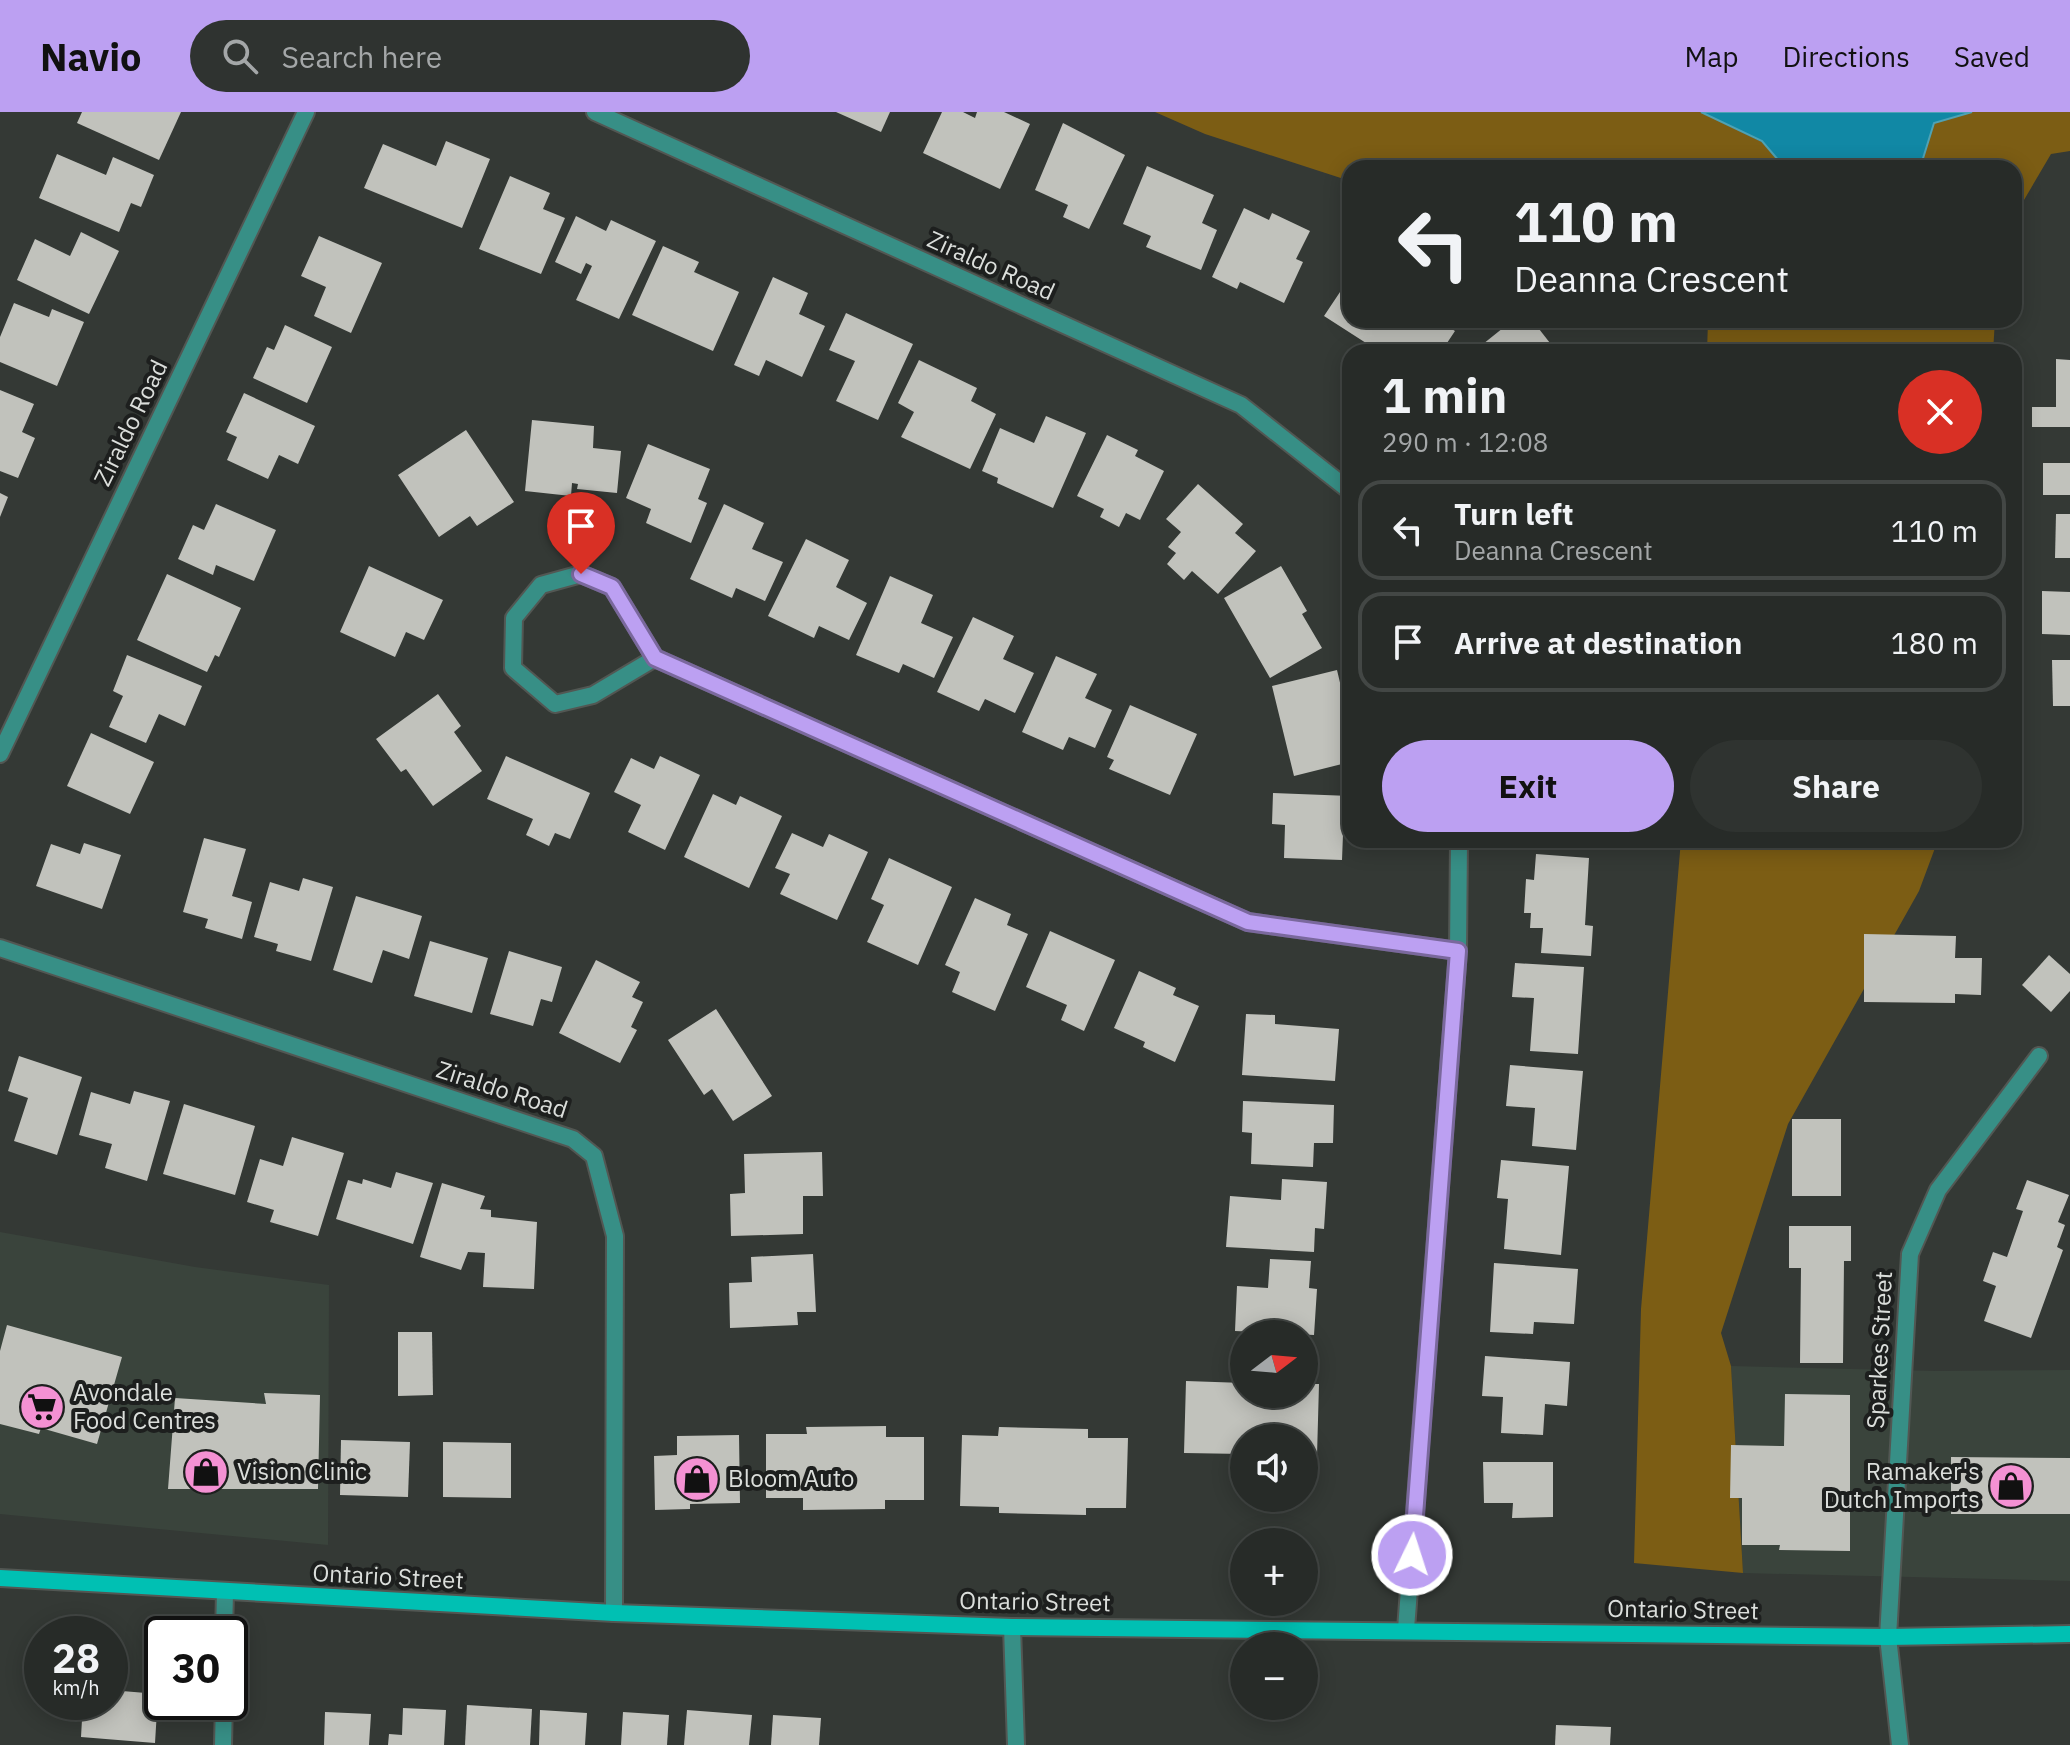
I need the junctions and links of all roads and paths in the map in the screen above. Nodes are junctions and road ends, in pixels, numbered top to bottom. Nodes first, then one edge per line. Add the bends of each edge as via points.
1 (306, 112) edge
2 (595, 112) edge
3 (1342, 485) edge
4 (655, 658) junction
5 (0, 754) edge
6 (1459, 848) edge
7 (0, 948) edge
8 (1458, 951) junction
9 (2039, 1056) dead end
10 (0, 1578) edge
11 (225, 1592) junction
12 (614, 1613) junction
13 (224, 1616) edge
14 (1012, 1627) junction
15 (1406, 1629) junction
16 (2070, 1634) edge
17 (1888, 1637) junction
18 (224, 1720) edge
19 (223, 1745) edge
20 (1016, 1745) edge
21 (1900, 1745) edge

1 - 5 street, Ziraldo Road
2 - 3 street, Ziraldo Road via 1241,405
4 - 4 street via 593,695 555,704 513,668 514,618 541,585 581,574 612,587
4 - 8 street via 1248,922
6 - 8 street
7 - 12 street, Ziraldo Road via 573,1139 594,1156 615,1236
8 - 15 street
9 - 17 street, Sparkes Street via 1938,1190 1910,1254
10 - 11 main road, Ontario Street
11 - 12 main road, Ontario Street
11 - 13 street
12 - 14 main road, Ontario Street
14 - 15 main road, Ontario Street
14 - 20 street
15 - 17 main road, Ontario Street
16 - 17 main road, Ontario Street
17 - 21 street, Sparkes Street
18 - 19 street

